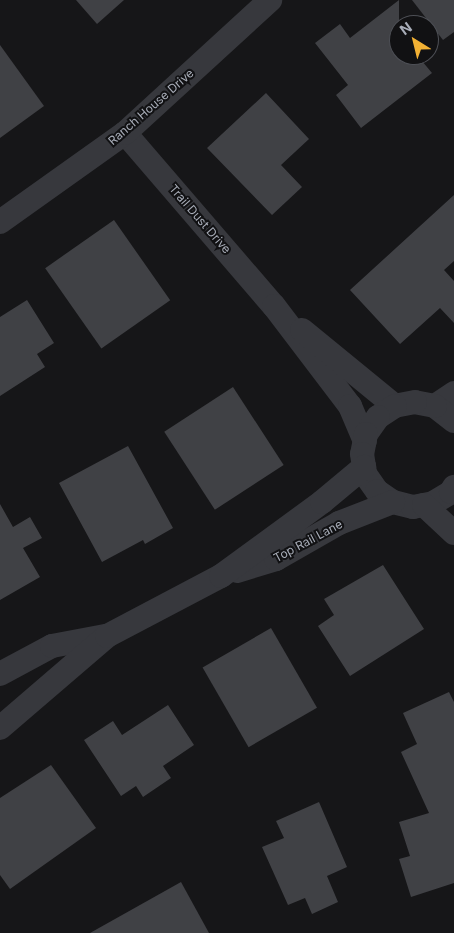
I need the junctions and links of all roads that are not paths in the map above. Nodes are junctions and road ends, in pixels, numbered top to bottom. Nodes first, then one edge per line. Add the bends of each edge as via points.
1 (270, 0) edge
2 (125, 133) junction
3 (0, 222) edge
4 (274, 306) junction
5 (454, 393) edge
6 (395, 406) junction
7 (435, 406) junction
8 (454, 421) edge
9 (365, 441) junction
10 (364, 467) junction
11 (454, 487) edge
12 (393, 502) junction
13 (424, 505) junction
14 (454, 532) edge
15 (221, 576) junction
16 (107, 636) junction
17 (0, 674) edge
18 (0, 728) edge

1 - 2 street, Ranch House Drive
2 - 3 street, Ranch House Drive
2 - 4 street, Trail Dust Drive
4 - 6 street, Trail Dust Drive
4 - 9 street, Trail Dust Drive via 350,406
5 - 7 street
6 - 7 street via 415,402
6 - 9 street via 378,417
7 - 8 street
9 - 10 street
10 - 12 street via 376,491
10 - 15 street, Top Rail Lane
11 - 13 street via 433,503
12 - 13 street via 413,507
12 - 15 street, Top Rail Lane via 339,524 276,560
13 - 14 street
15 - 16 street, Top Rail Lane
16 - 17 street, Top Rail Lane via 52,646
16 - 18 street, Top Rail Lane

